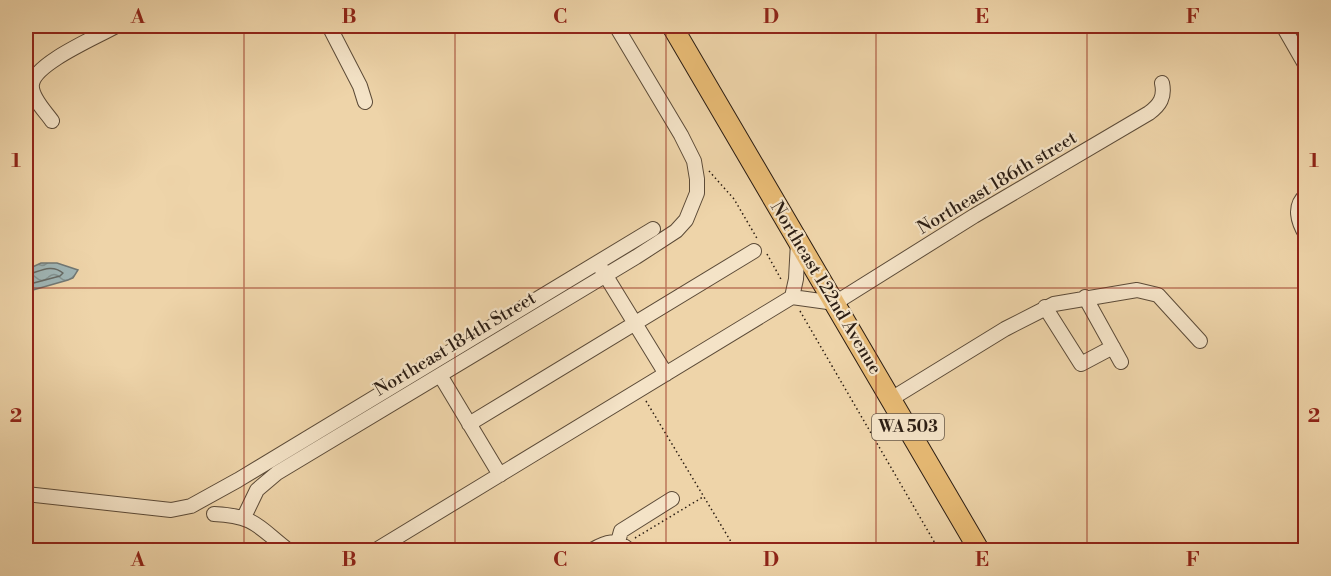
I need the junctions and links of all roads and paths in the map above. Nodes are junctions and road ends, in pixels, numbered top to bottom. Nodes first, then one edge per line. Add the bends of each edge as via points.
1 (116, 26) edge
2 (329, 26) edge
3 (616, 26) edge
4 (672, 26) edge
5 (1283, 26) edge
6 (1305, 66) edge
7 (1162, 83) dead end
8 (364, 102) dead end
9 (52, 121) dead end
10 (706, 167) dead end
11 (1305, 195) edge
12 (652, 229) dead end
13 (1303, 231) edge
14 (798, 241) junction
15 (754, 251) dead end
16 (597, 262) junction
17 (606, 276) junction
18 (792, 297) junction
19 (1085, 297) junction
20 (835, 303) junction
21 (1046, 307) junction
22 (635, 323) junction
23 (1200, 342) dead end
24 (1113, 347) junction
25 (1121, 363) dead end
26 (666, 374) junction
27 (440, 375) junction
28 (891, 399) junction
29 (646, 401) dead end
30 (469, 424) junction
31 (500, 475) junction
32 (26, 494) edge
33 (704, 497) junction
34 (672, 499) dead end
35 (214, 514) dead end
36 (244, 517) junction
37 (624, 546) edge
38 (288, 550) edge
39 (376, 550) edge
40 (592, 550) edge
41 (736, 550) edge
42 (939, 550) edge
43 (979, 550) edge

1 - 9 street via 50,63 36,76 34,93
2 - 8 street via 360,86
3 - 17 street, Northeast 184th Street via 694,161 697,193 693,208 676,231
4 - 14 highway, Northeast 122nd Avenue / WA 503
5 - 6 street
7 - 20 street, Northeast 186th street via 1164,92 1158,106 1149,113
10 - 18 path via 734,199
11 - 13 street via 1298,210
12 - 16 street, Northeast 184th Street
14 - 18 street
14 - 20 highway, Northeast 122nd Avenue / WA 503
15 - 22 street
16 - 17 street
16 - 32 street, Northeast 184th Street via 191,506 158,510
17 - 22 street
17 - 27 street, Northeast 184th Street
18 - 20 street
18 - 26 street
18 - 42 path
19 - 21 street
19 - 23 street via 1137,290 1158,295
19 - 24 street
20 - 28 highway, Northeast 122nd Avenue / WA 503
21 - 24 street via 1081,364
21 - 28 street
22 - 26 street
22 - 30 street
24 - 25 street
26 - 31 street
27 - 30 street
27 - 36 street, Northeast 184th Street via 277,473 257,490
28 - 43 highway, Northeast 122nd Avenue / WA 503
29 - 33 path
30 - 31 street
31 - 39 street
33 - 37 path
33 - 41 path
34 - 37 street via 621,531
35 - 36 street
36 - 38 street
37 - 40 street via 610,542

